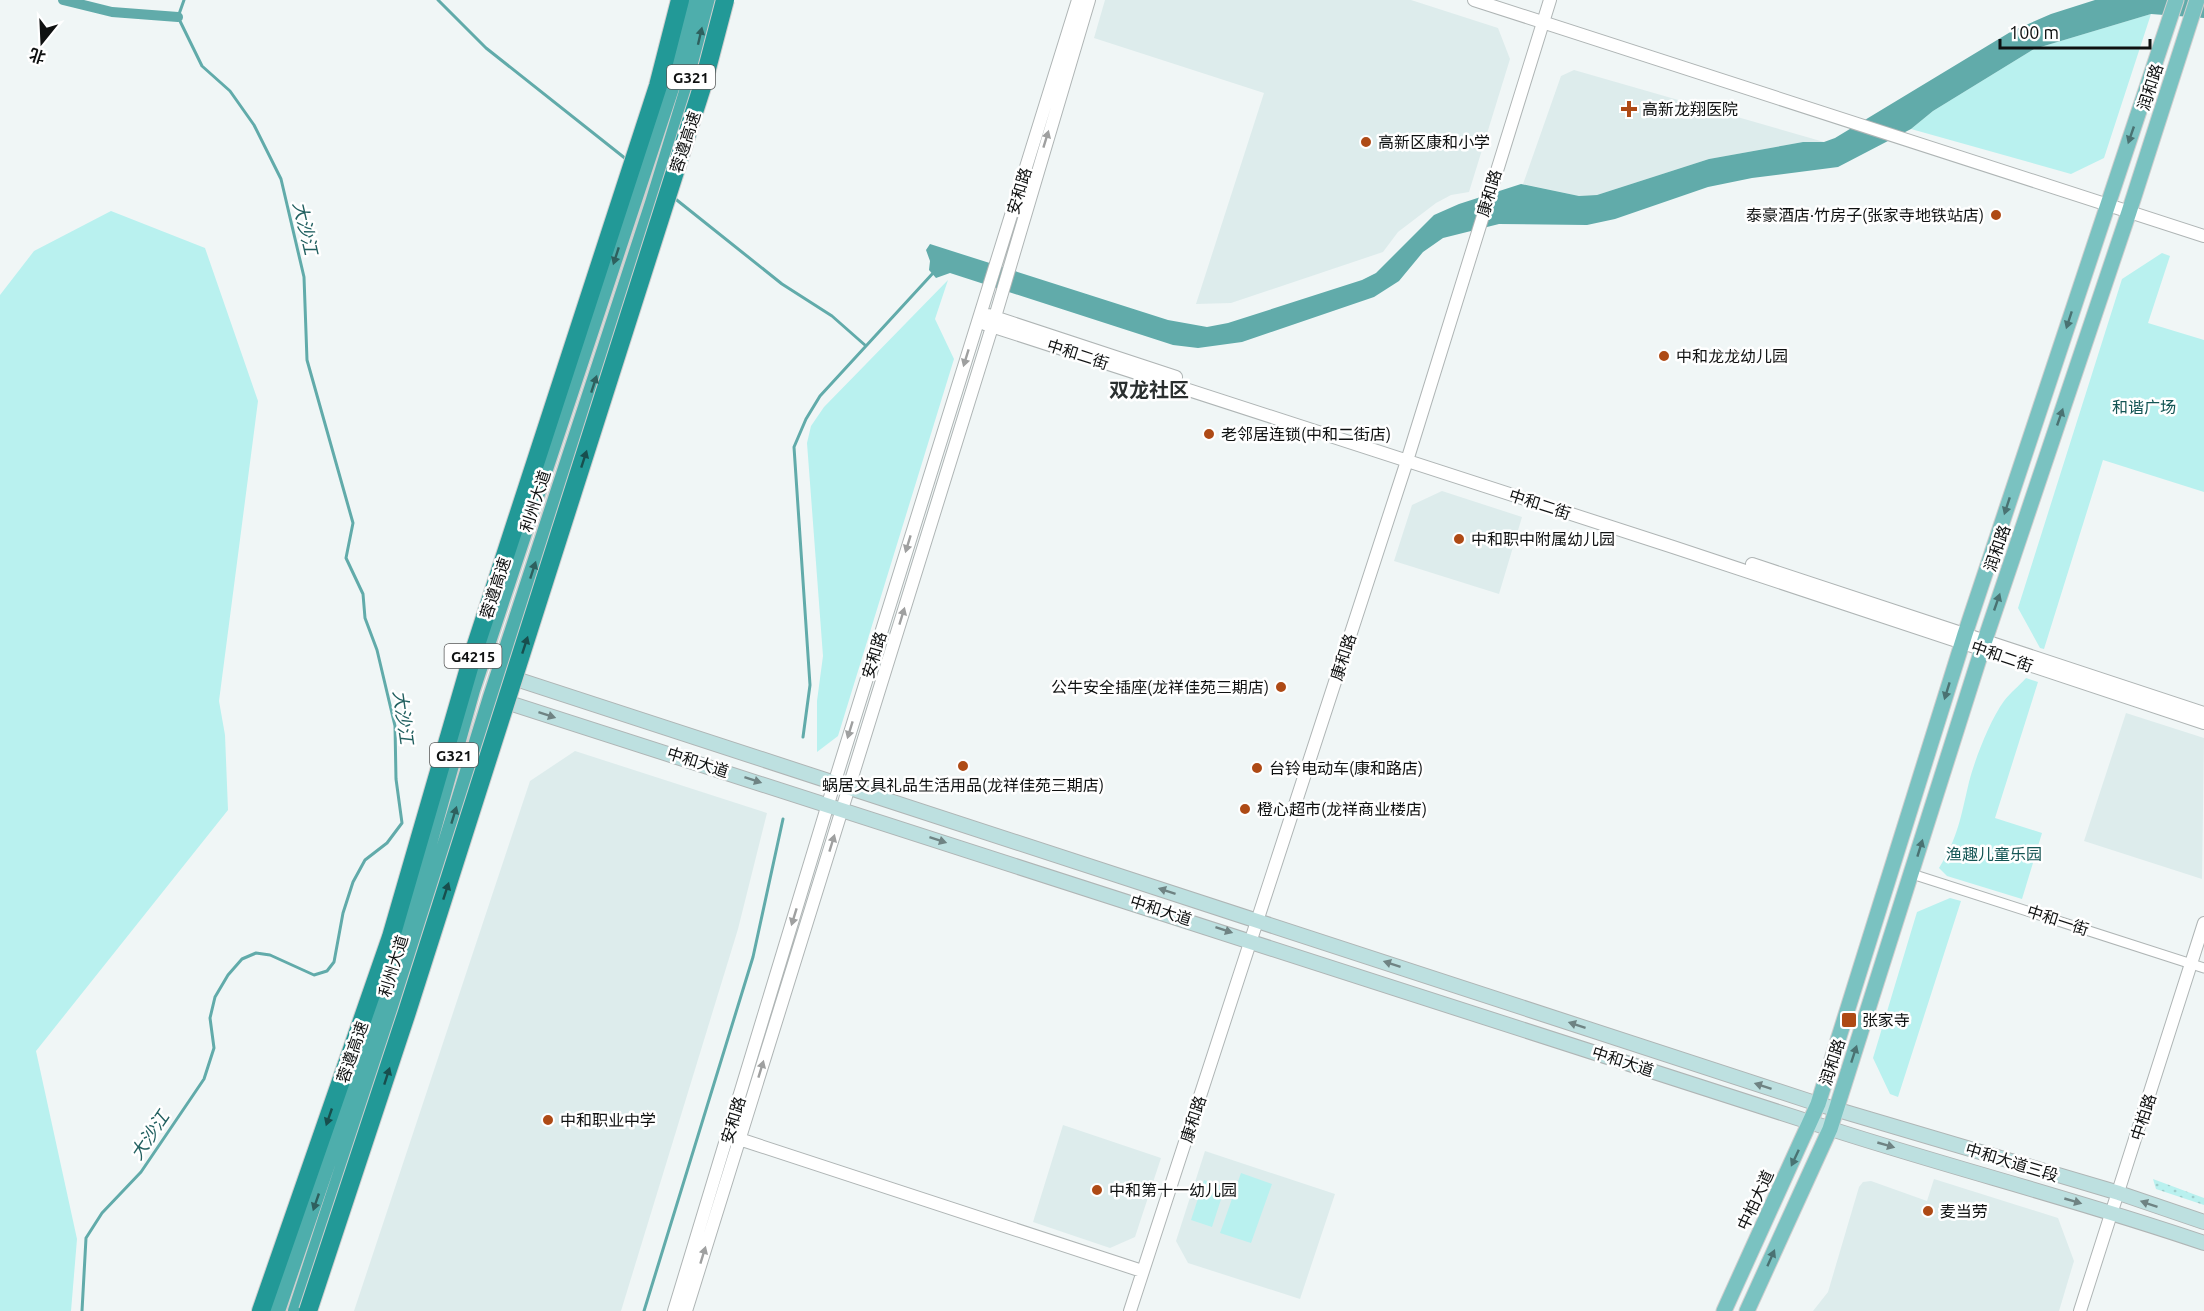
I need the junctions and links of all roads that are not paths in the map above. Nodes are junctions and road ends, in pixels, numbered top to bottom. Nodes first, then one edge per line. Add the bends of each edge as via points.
1 (680, 0) edge
2 (693, 0) edge
3 (709, 0) edge
4 (725, 0) edge
5 (1078, 0) edge
6 (1089, 0) edge
7 (1474, 0) edge
8 (1550, 0) edge
9 (2176, 0) edge
10 (2197, 0) edge
11 (1543, 22) junction
12 (2107, 205) junction
13 (2129, 212) junction
14 (2204, 236) edge
15 (1006, 254) junction
16 (996, 284) junction
17 (979, 317) junction
18 (993, 322) junction
19 (1407, 457) junction
20 (1964, 638) junction
21 (1983, 644) junction
22 (499, 673) junction
23 (491, 697) junction
24 (2204, 713) edge
25 (2204, 723) edge
26 (835, 781) junction
27 (850, 786) junction
28 (828, 803) junction
29 (843, 808) junction
30 (1912, 874) junction
31 (1258, 921) junction
32 (2204, 923) edge
33 (1252, 939) junction
34 (2191, 964) junction
35 (2204, 968) edge
36 (1818, 1104) junction
37 (1836, 1109) junction
38 (1811, 1123) junction
39 (1830, 1129) junction
40 (734, 1137) junction
41 (2119, 1193) junction
42 (2113, 1213) junction
43 (2204, 1222) edge
44 (2204, 1243) edge
45 (1142, 1271) junction
46 (261, 1311) edge
47 (278, 1311) edge
48 (296, 1311) edge
49 (308, 1311) edge
50 (674, 1311) edge
51 (686, 1311) edge
52 (1130, 1311) edge
53 (1724, 1311) edge
54 (1747, 1311) edge
55 (2080, 1311) edge

1 -> 46 highway, 蓉遵高速 / G4215 via 658,87 473,654 391,937
2 -> 47 highway, 利州大道 / G321 via 675,76 472,690 391,976
22 -> 3 highway, 利州大道 / G321 via 653,203 690,82
49 -> 4 highway, 蓉遵高速 / G4215, bridge via 642,277 703,84
5 - 15 street, 安和路
15 -> 6 street, 安和路
7 - 11 street
8 - 11 street, 康和路
9 -> 12 main road, 润和路
10 - 13 main road, 润和路
11 - 12 street
11 - 19 street, 康和路
12 - 13 street
12 -> 20 main road, 润和路
13 - 14 street
21 -> 13 main road, 润和路
15 - 16 street, 安和路
16 - 17 street, 安和路
16 - 18 street, 安和路
17 - 18 street, 中和二街
17 -> 26 street, 安和路
18 - 19 street, 中和二街
27 -> 18 street, 安和路
19 - 20 street, 中和二街
19 - 31 street, 康和路
20 - 21 street, 中和二街
20 -> 36 main road, 润和路
21 - 24 street, 中和二街
21 - 25 street, 中和二街
30 -> 21 main road, 润和路
22 - 23 highway, 利州大道 / G321
22 - 26 main road, 中和大道
23 -> 28 main road, 中和大道
48 -> 23 highway, 利州大道 / G321
26 - 27 main road, 中和大道
26 - 28 street, 安和路
27 - 29 street, 安和路
31 -> 27 main road, 中和大道
28 - 29 main road, 中和大道
28 -> 40 street, 安和路
29 -> 33 main road, 中和大道
40 -> 29 street, 安和路
30 - 34 street, 中和一街
37 -> 30 main road, 润和路
31 - 33 street, 康和路
36 -> 31 main road, 中和大道
32 - 34 street, 中柏路
33 - 38 main road, 中和大道
33 - 45 street, 康和路
34 - 35 street, 中和一街
34 - 41 street, 中柏路
36 - 37 main road, 中和大道三段
36 - 38 main road, 中柏大道
37 - 39 main road
37 - 41 main road, 中和大道三段
38 - 39 main road, 中和大道
38 -> 53 main road, 中柏大道
39 -> 42 main road, 中和大道三段
54 -> 39 main road
40 - 45 street
40 - 50 street, 安和路
51 -> 40 street, 安和路
41 - 42 street, 中柏路
43 -> 41 main road, 中和大道三段
42 - 44 main road, 中和大道三段
42 - 55 street, 中柏路
45 - 52 street, 康和路

